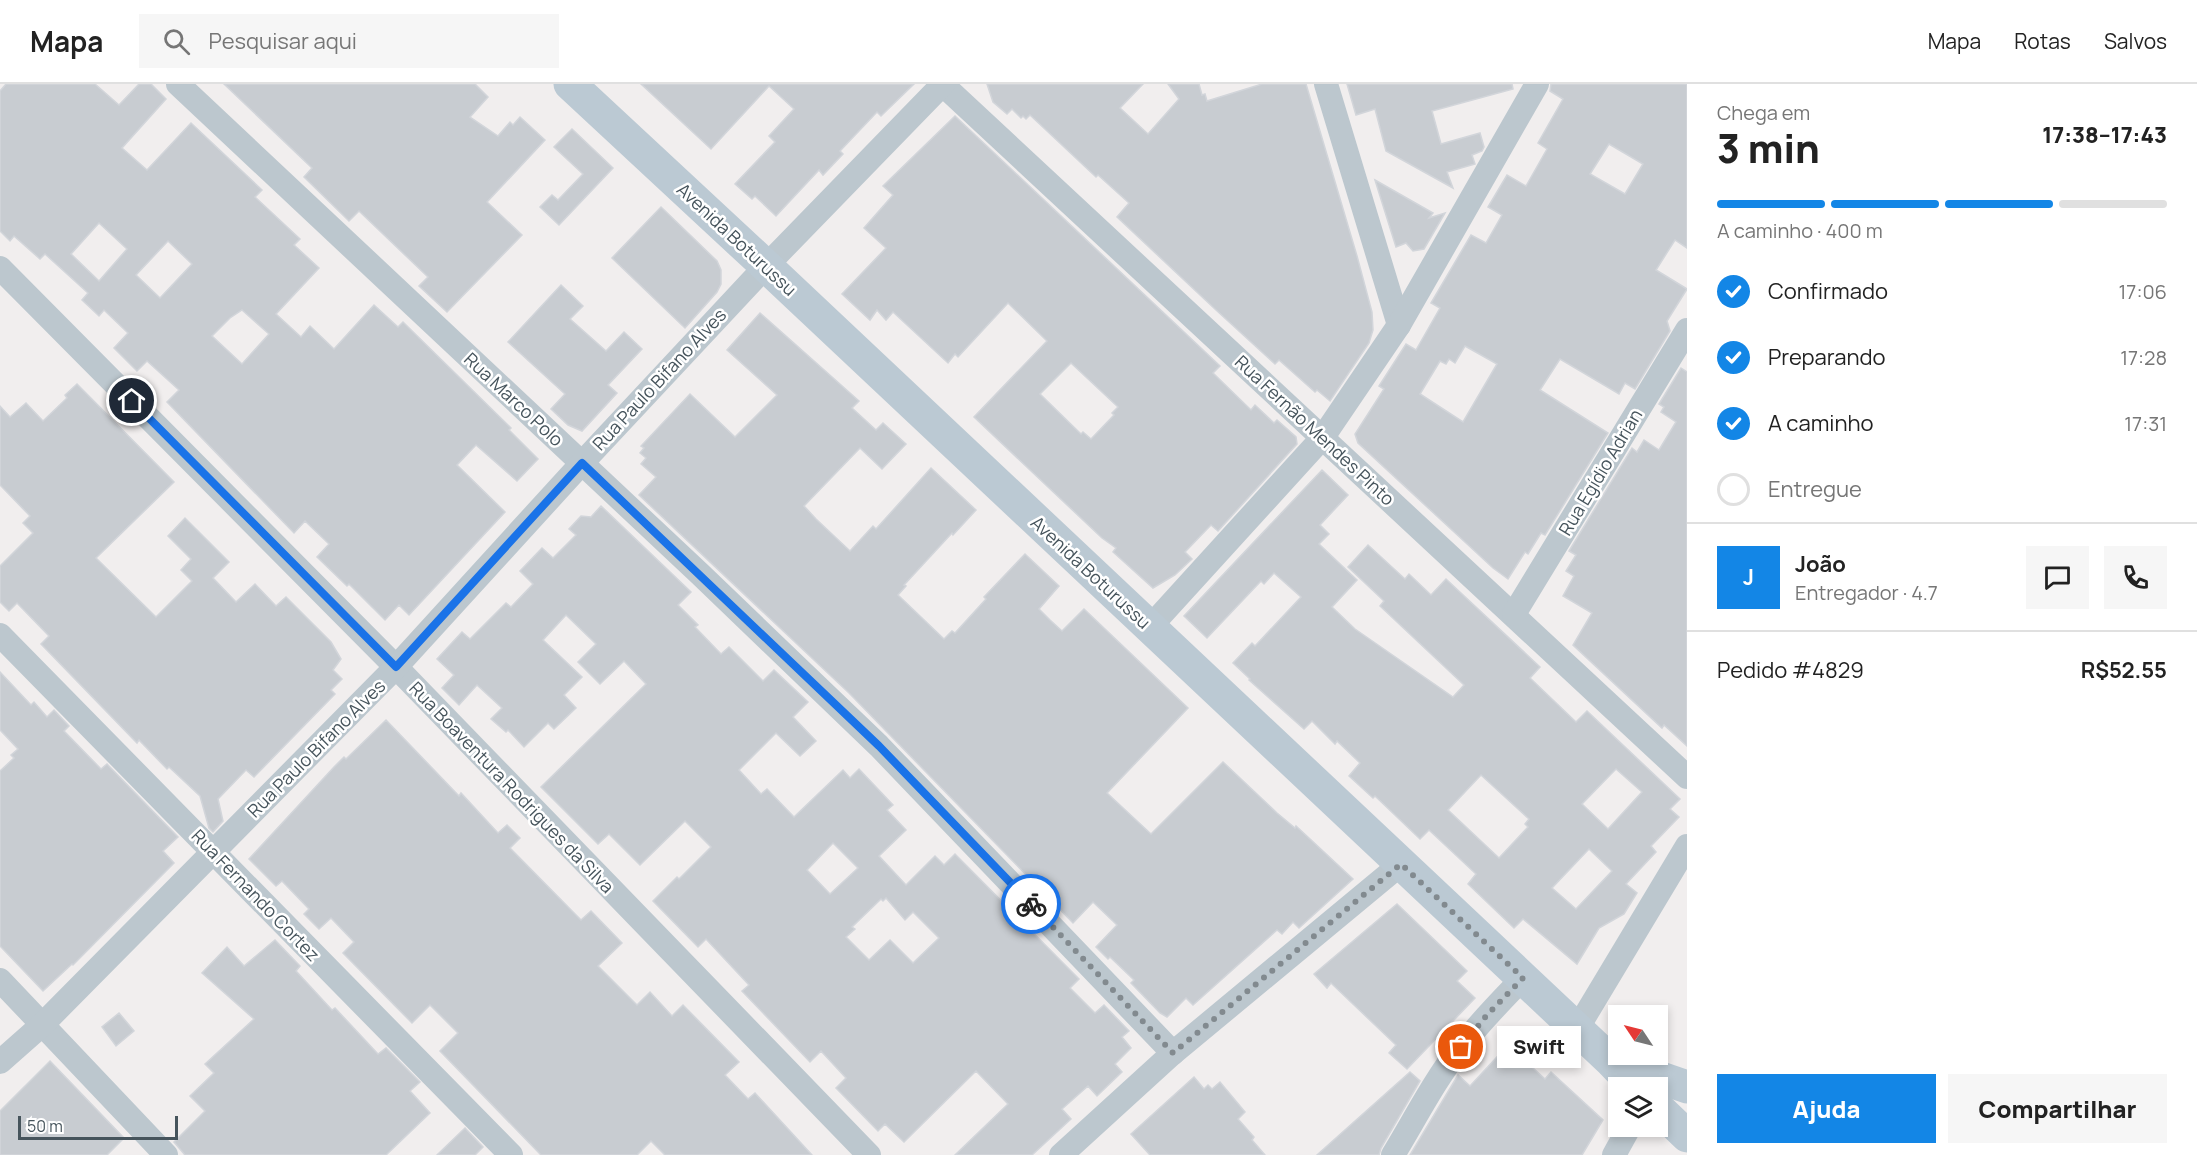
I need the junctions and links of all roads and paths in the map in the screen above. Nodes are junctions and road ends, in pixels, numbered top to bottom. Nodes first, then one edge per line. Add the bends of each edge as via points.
1 (178, 84) edge
2 (570, 84) edge
3 (943, 84) edge
4 (1326, 84) edge
5 (1537, 84) edge
6 (766, 266) junction
7 (0, 268) edge
8 (1399, 325) junction
9 (1687, 330) edge
10 (1323, 437) junction
11 (582, 463) junction
12 (1514, 614) junction
13 (1149, 627) junction
14 (0, 635) edge
15 (396, 667) junction
16 (1687, 777) edge
17 (1687, 846) edge
18 (213, 851) junction
19 (1401, 864) junction
20 (1523, 978) junction
21 (0, 980) edge
22 (43, 1024) junction
23 (1577, 1029) junction
24 (1173, 1053) junction
25 (1608, 1058) edge
26 (0, 1062) edge
27 (1615, 1065) edge
28 (1623, 1065) edge
29 (1626, 1077) edge
30 (1687, 1087) edge
31 (1668, 1118) edge
32 (1687, 1136) edge
33 (1624, 1137) edge
34 (166, 1155) edge
35 (512, 1155) edge
36 (869, 1155) edge
37 (1061, 1155) edge
38 (1393, 1155) edge
39 (1614, 1155) edge

1 - 11 street, Rua Marco Polo
2 - 6 main road, Avenida Boturussu
3 - 6 street, Rua Paulo Bifano Alves
3 - 10 street, Rua Fernão Mendes Pinto
4 - 8 street
5 - 8 street
6 - 11 street, Rua Paulo Bifano Alves
6 - 13 main road, Avenida Boturussu
7 - 15 street, Rua Boaventura Rodrigues da Silva
8 - 10 street
9 - 12 street, Rua Egídio Adrian
10 - 12 street, Rua Fernão Mendes Pinto
10 - 13 street
11 - 15 street, Rua Paulo Bifano Alves
11 - 24 street, Rua Marco Polo via 879,746
12 - 16 street, Rua Fernão Mendes Pinto
13 - 19 main road, Avenida Boturussu
14 - 18 street, Rua Fernando Cortez
15 - 18 street, Rua Paulo Bifano Alves
15 - 36 street, Rua Boaventura Rodrigues da Silva
17 - 23 street
18 - 22 street, Rua Paulo Bifano Alves
18 - 35 street, Rua Fernando Cortez
19 - 20 main road, Avenida Boturussu
19 - 24 street
20 - 23 main road, Avenida Boturussu
20 - 38 street via 1461,1047
21 - 22 street
22 - 26 street, Rua Paulo Bifano Alves
22 - 34 street
23 - 25 main road, Avenida Boturussu
24 - 37 street
27 - 29 main road, Avenida Boturussu
28 - 30 main road, Avenida Boturussu
31 - 32 main road
33 - 39 street

